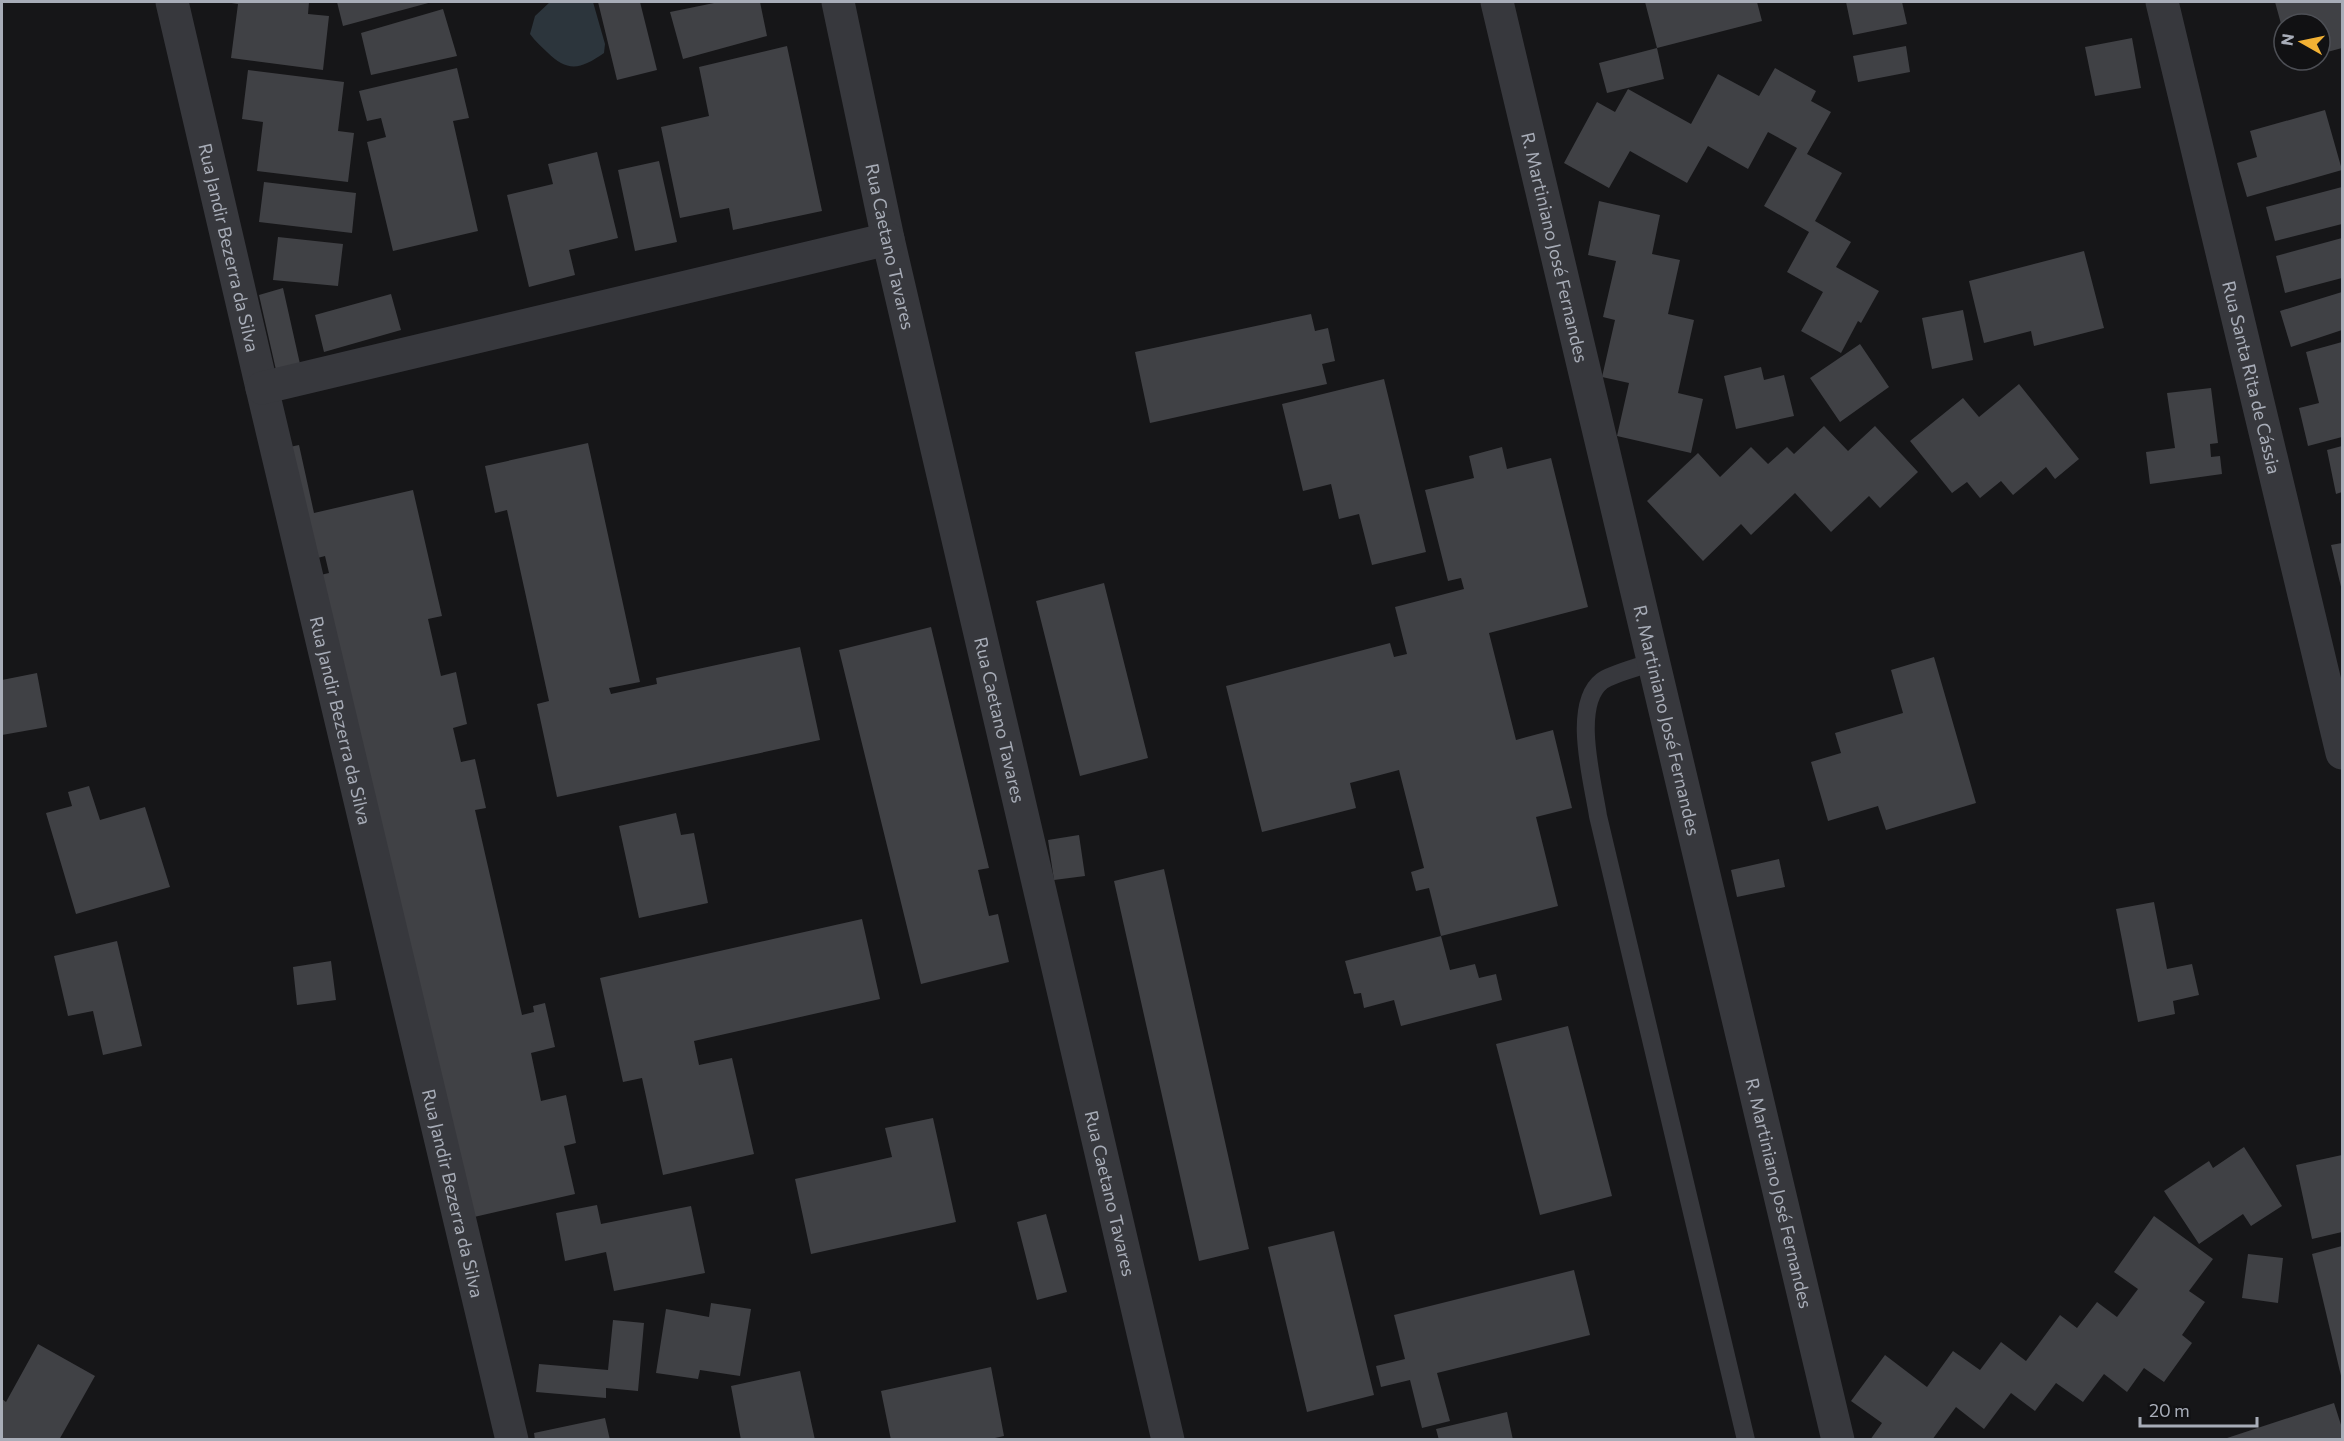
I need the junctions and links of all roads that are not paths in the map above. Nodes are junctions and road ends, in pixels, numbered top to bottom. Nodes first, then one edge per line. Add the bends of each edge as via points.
1 (172, 2) edge
2 (838, 2) edge
3 (1497, 2) edge
4 (2162, 2) edge
5 (888, 239) junction
6 (262, 388) junction
7 (1655, 661) junction
8 (2343, 753) edge
9 (512, 1440) edge
10 (1168, 1440) edge
11 (1746, 1440) edge
12 (1838, 1440) edge

1 - 6 street, Rua Jandir Bezerra da Silva
2 - 5 street, Rua Caetano Tavares
3 - 7 street, R. Martiniano José Fernandes
4 - 8 street, Rua Santa Rita de Cássia
5 - 6 street
5 - 10 street, Rua Caetano Tavares
6 - 9 street, Rua Jandir Bezerra da Silva
7 - 11 lane via 1603,680 1591,694 1584,729 1598,816
7 - 12 street, R. Martiniano José Fernandes

